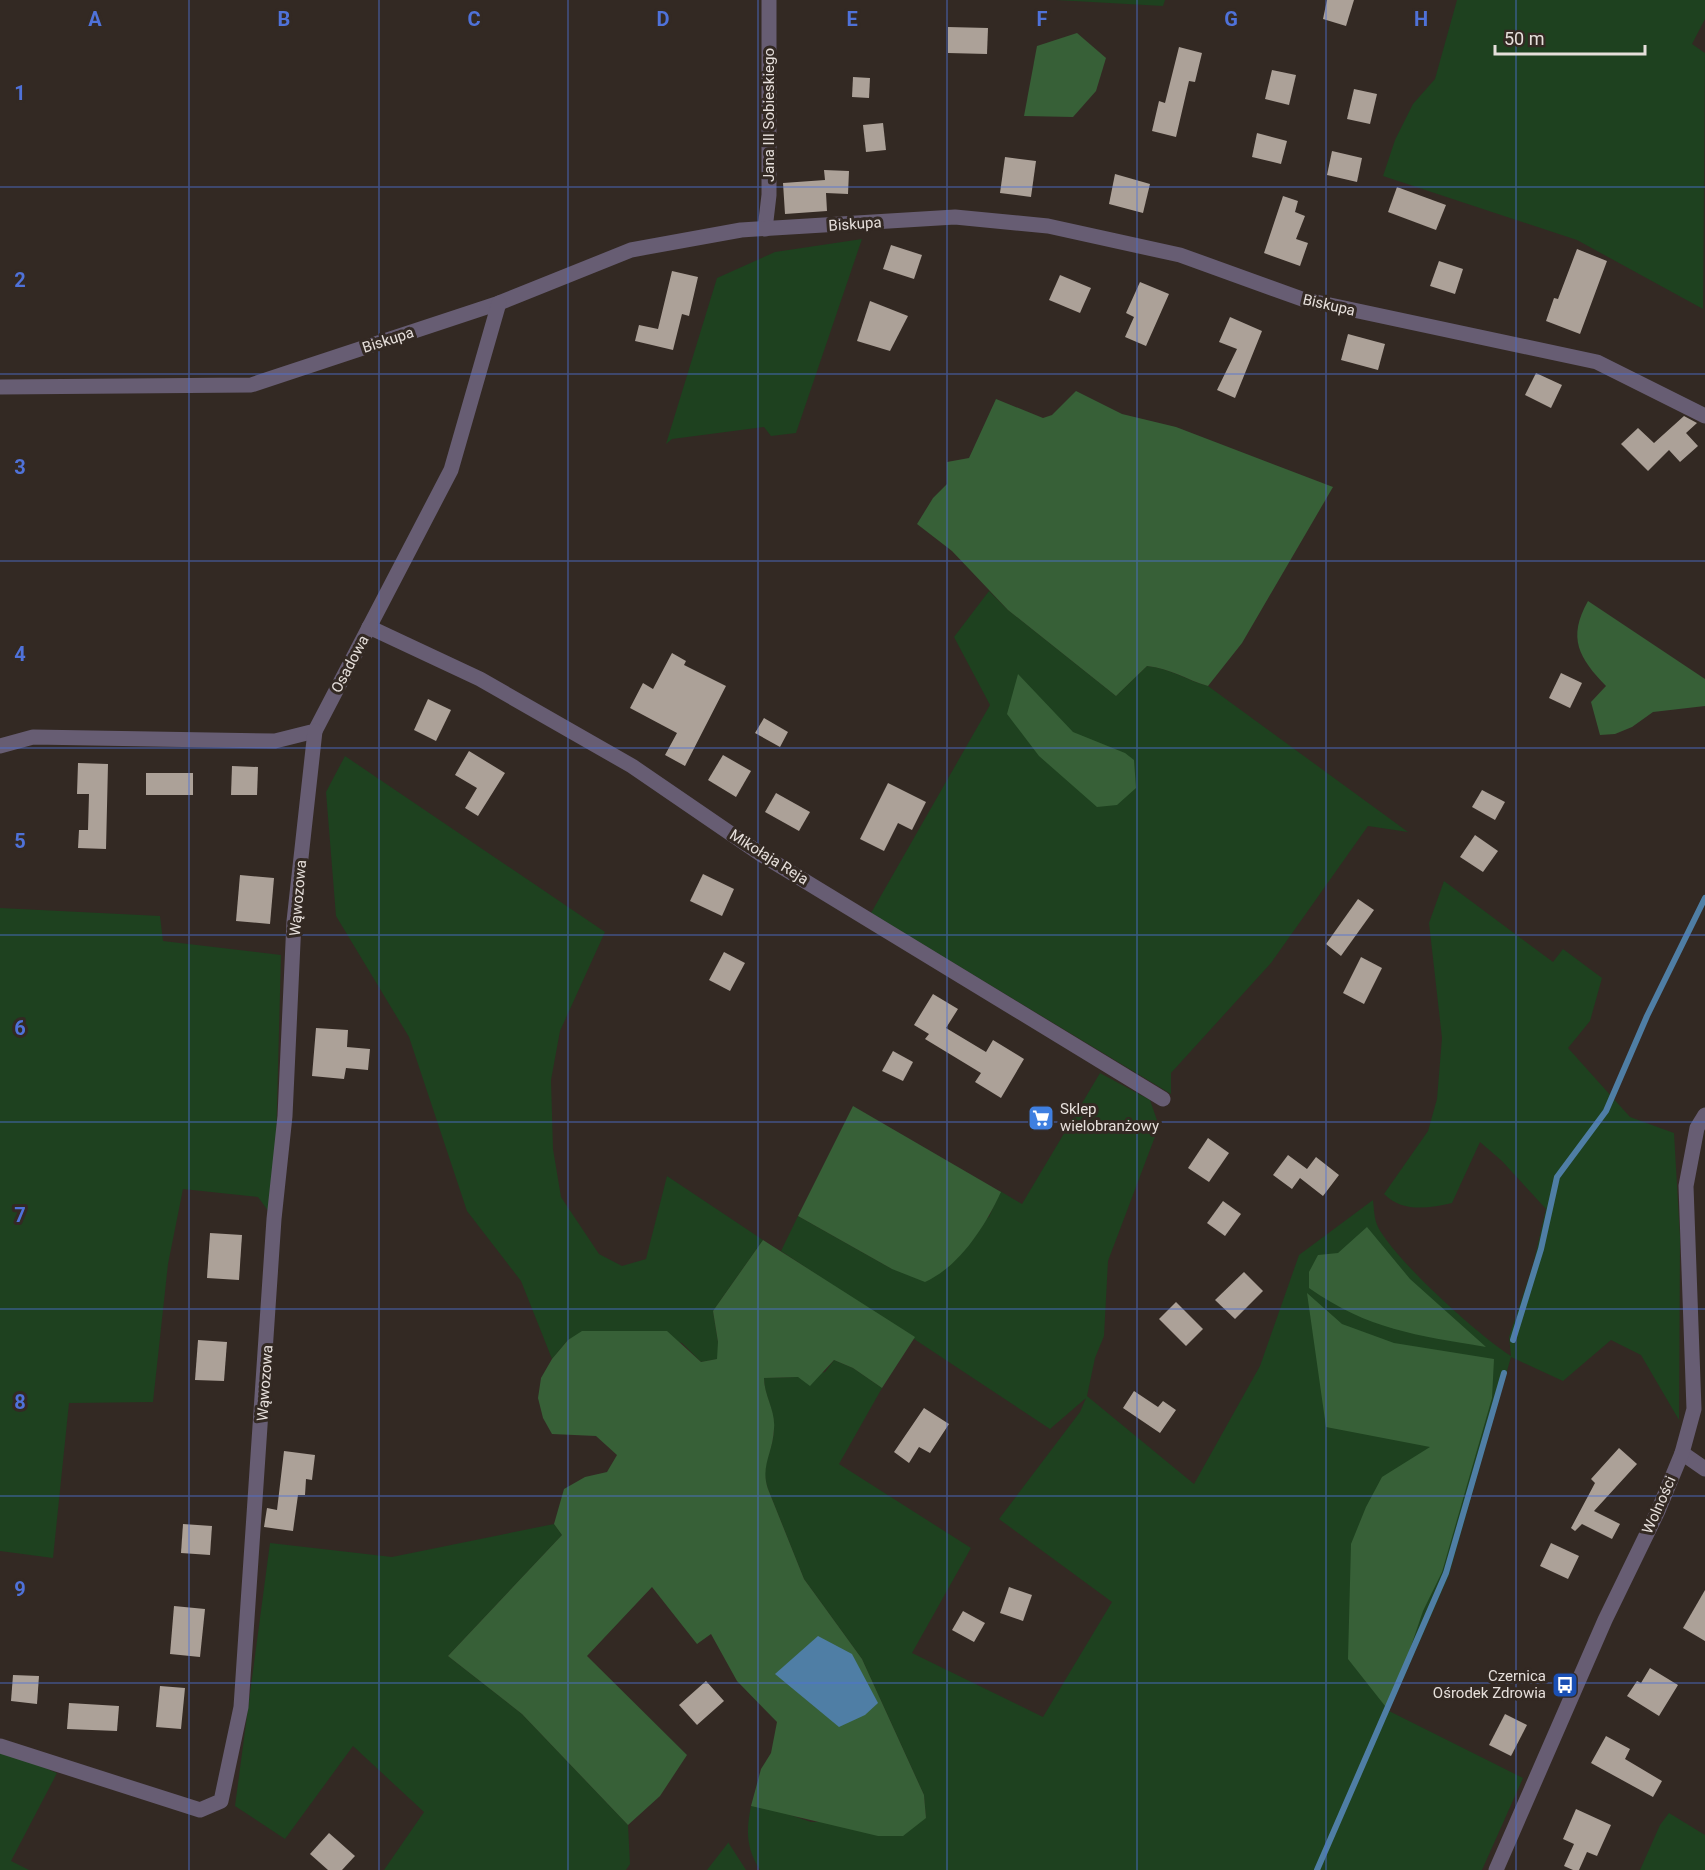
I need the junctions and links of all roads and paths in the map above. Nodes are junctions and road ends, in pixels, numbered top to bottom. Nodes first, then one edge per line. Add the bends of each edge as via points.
1 (769, 0) edge
2 (765, 229) junction
3 (499, 303) junction
4 (0, 387) edge
5 (1705, 417) edge
6 (369, 627) junction
7 (315, 731) junction
8 (0, 746) edge
9 (1163, 1098) dead end
10 (1705, 1114) edge
11 (1682, 1453) junction
12 (1705, 1469) edge
13 (0, 1746) edge
14 (1496, 1870) edge

1 - 2 street, Jana III Sobieskiego via 769,195
2 - 3 street, Biskupa via 631,249
2 - 5 street, Biskupa via 955,217 1048,226 1180,255 1302,299 1597,362
3 - 4 street, Biskupa via 251,385
3 - 6 street, Osadowa via 451,470
6 - 7 street, Osadowa
6 - 9 street, Mikołaja Reja via 480,679 632,766 762,855
7 - 8 street via 275,741 33,737
7 - 13 street, Wąwozowa via 294,921 285,1116 274,1219 241,1707 221,1801 200,1810
10 - 11 street, Wolności via 1697,1128 1686,1186 1694,1409
11 - 12 street
11 - 14 street, Wolności

